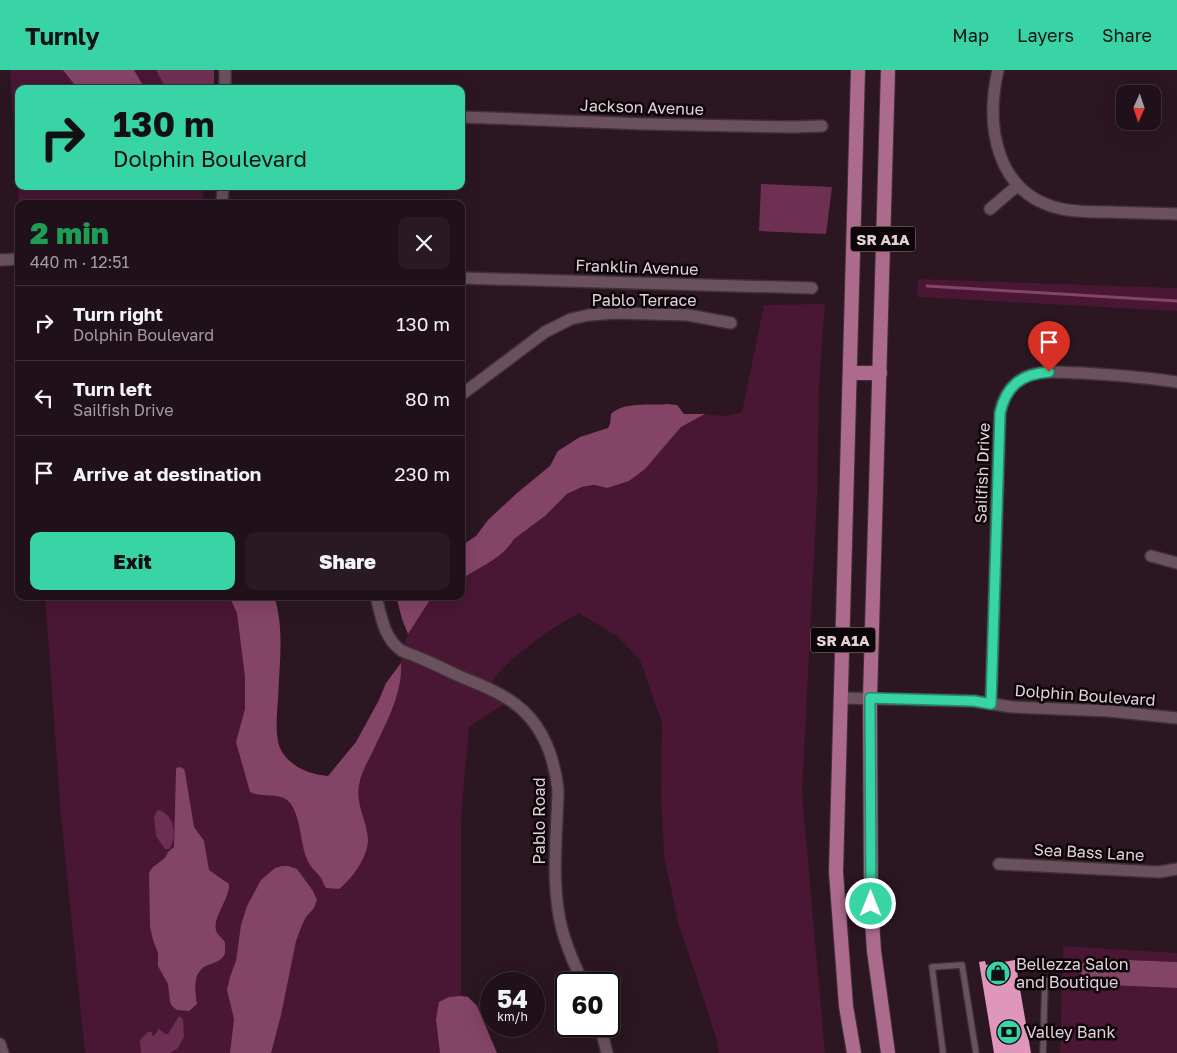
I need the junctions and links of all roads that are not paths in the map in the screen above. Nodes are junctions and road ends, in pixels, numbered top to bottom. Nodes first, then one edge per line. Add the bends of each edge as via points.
1 (225, 70) edge
2 (858, 70) edge
3 (888, 70) edge
4 (998, 70) edge
5 (224, 85) edge
6 (465, 117) edge
7 (822, 126) dead end
8 (1018, 185) junction
9 (990, 209) dead end
10 (1177, 214) edge
11 (15, 259) edge
12 (0, 260) edge
13 (465, 278) edge
14 (812, 288) dead end
15 (731, 323) dead end
16 (850, 373) junction
17 (880, 373) junction
18 (1177, 382) edge
19 (465, 392) edge
20 (1151, 556) dead end
21 (1177, 563) edge
22 (377, 600) edge
23 (841, 698) junction
24 (870, 698) junction
25 (991, 704) junction
26 (1177, 718) edge
27 (999, 864) dead end
28 (1177, 869) edge
29 (578, 972) edge
30 (1045, 980) dead end
31 (603, 1037) edge
32 (0, 1044) edge
33 (3, 1053) edge
34 (607, 1053) edge
35 (854, 1053) edge
36 (888, 1053) edge
37 (943, 1053) edge
38 (976, 1053) edge
39 (1043, 1053) edge

1 - 5 street
2 - 16 main road, SR A1A
3 - 17 main road, SR A1A
4 - 8 street via 994,118 997,146 1009,175
6 - 7 street, Jackson Avenue
8 - 9 street
8 - 10 street via 1029,195 1060,209
11 - 12 street
13 - 14 street, Franklin Avenue
15 - 19 street, Pablo Terrace via 688,314 616,313 571,319 545,332
16 - 17 main road
16 - 23 main road, SR A1A
17 - 24 main road, SR A1A
18 - 25 street, Sailfish Drive via 1131,375 1049,372 1027,376 1007,392 1000,413
20 - 21 street
22 - 29 street, Pablo Road via 383,626 396,647 507,698 539,730 554,762 558,909
23 - 24 street, Dolphin Boulevard
23 - 35 main road, SR A1A via 836,872 846,1006
24 - 25 street, Dolphin Boulevard
24 - 36 main road, SR A1A via 871,904
25 - 26 street, Dolphin Boulevard
27 - 28 street, Sea Bass Lane via 1158,872
30 - 39 lane
31 - 34 street
32 - 33 street
37 - 38 lane via 932,967 962,965

